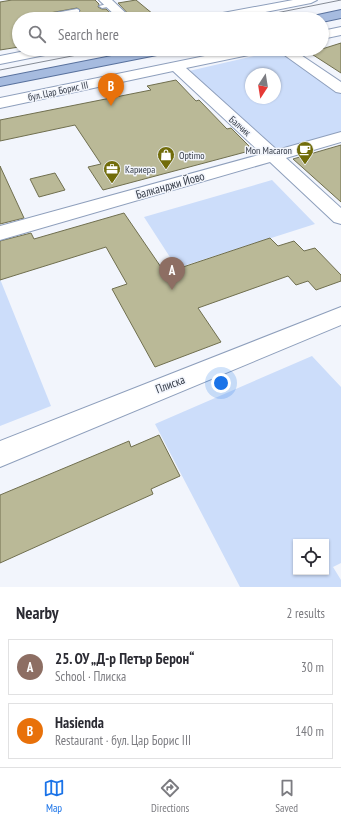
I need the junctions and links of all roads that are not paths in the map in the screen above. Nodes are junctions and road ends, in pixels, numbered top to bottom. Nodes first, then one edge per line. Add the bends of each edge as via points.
1 (311, 0) edge
2 (280, 3) edge
3 (106, 4) edge
4 (77, 11) dead end
5 (70, 12) edge
6 (117, 12) edge
7 (242, 12) edge
8 (341, 14) edge
9 (329, 16) edge
10 (341, 32) edge
11 (329, 35) edge
12 (20, 56) edge
13 (132, 56) edge
14 (224, 56) edge
15 (292, 56) edge
16 (0, 60) edge
17 (176, 66) junction
18 (0, 82) edge
19 (341, 89) edge
20 (0, 103) edge
21 (341, 137) edge
22 (274, 156) junction
23 (341, 218) edge
24 (0, 233) edge
25 (341, 316) edge
26 (0, 454) edge

1 - 2 street
2 - 7 street
3 - 6 street
4 - 5 lane
8 - 9 main road
10 - 11 street
12 - 16 street
13 - 18 main road, бул. Цар Борис III
14 - 17 street, бул. Цар Борис III
15 - 19 street
17 - 20 street, бул. Цар Борис III
17 - 22 street, Балчик
21 - 22 street, Балканджи Йово
22 - 23 street, Балчик
22 - 24 street, Балканджи Йово
25 - 26 street, Плиска

